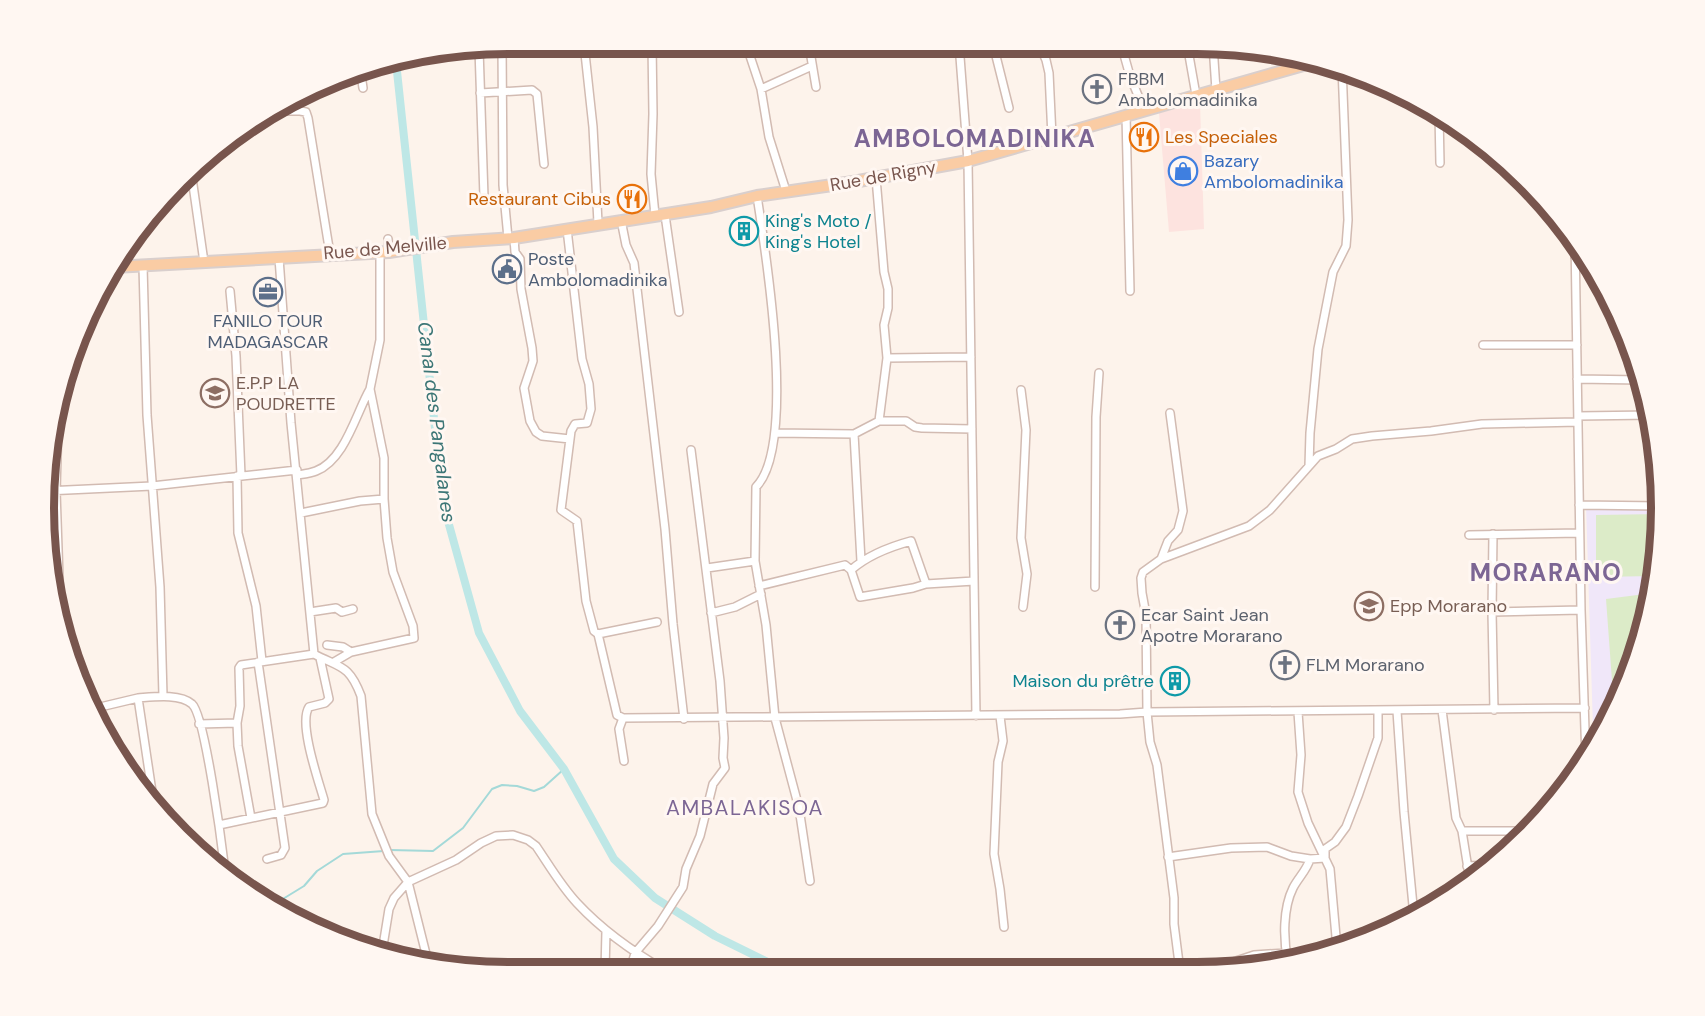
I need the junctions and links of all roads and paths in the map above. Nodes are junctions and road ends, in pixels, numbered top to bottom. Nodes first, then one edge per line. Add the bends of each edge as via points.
1 (502, 54) edge
2 (585, 54) edge
3 (652, 54) edge
4 (749, 54) edge
5 (810, 54) edge
6 (960, 54) edge
7 (996, 54) edge
8 (1043, 54) edge
9 (1124, 54) edge
10 (1189, 54) edge
11 (479, 55) edge
12 (1214, 55) edge
13 (1298, 65) edge
14 (812, 66) junction
15 (362, 78) edge
16 (1342, 78) edge
17 (816, 87) dead end
18 (363, 88) dead end
19 (761, 89) junction
20 (1216, 90) junction
21 (502, 92) junction
22 (480, 93) junction
23 (1196, 96) junction
24 (1010, 108) dead end
25 (1144, 110) junction
26 (288, 111) edge
27 (1126, 116) junction
28 (1439, 125) edge
29 (1052, 137) junction
30 (968, 160) junction
31 (1440, 163) dead end
32 (544, 164) dead end
33 (876, 178) junction
34 (193, 182) edge
35 (786, 191) junction
36 (757, 196) junction
37 (484, 197) dead end
38 (660, 215) junction
39 (621, 220) junction
40 (598, 223) junction
41 (567, 229) junction
42 (511, 238) junction
43 (388, 239) dead end
44 (385, 252) junction
45 (330, 254) junction
46 (279, 258) junction
47 (1575, 258) edge
48 (204, 262) junction
49 (142, 266) junction
50 (124, 267) edge
51 (230, 291) dead end
52 (1130, 291) dead end
53 (679, 312) dead end
54 (1483, 345) dead end
55 (1576, 345) junction
56 (971, 357) junction
57 (887, 358) junction
58 (1099, 373) dead end
59 (1577, 379) junction
60 (1633, 380) edge
61 (370, 389) junction
62 (1021, 390) dead end
63 (1170, 413) dead end
64 (1641, 416) edge
65 (1578, 419) junction
66 (879, 421) junction
67 (972, 429) junction
68 (776, 433) junction
69 (854, 434) junction
70 (570, 439) junction
71 (691, 450) dead end
72 (57, 460) edge
73 (1309, 466) junction
74 (297, 472) junction
75 (239, 476) junction
76 (152, 486) junction
77 (56, 491) junction
78 (384, 499) junction
79 (1579, 505) junction
80 (1651, 506) edge
81 (300, 513) junction
82 (1580, 533) junction
83 (1493, 534) junction
84 (1469, 535) dead end
85 (1161, 559) junction
86 (755, 561) junction
87 (861, 561) junction
88 (706, 568) junction
89 (851, 570) junction
90 (59, 572) edge
91 (974, 581) junction
92 (926, 584) junction
93 (1095, 587) dead end
94 (760, 590) junction
95 (1023, 607) dead end
96 (353, 609) dead end
97 (1581, 610) junction
98 (310, 612) junction
99 (1492, 612) junction
100 (711, 614) junction
101 (657, 621) dead end
102 (598, 634) junction
103 (327, 645) dead end
104 (351, 652) junction
105 (317, 656) junction
106 (260, 662) junction
107 (334, 662) junction
108 (163, 696) junction
109 (138, 698) junction
110 (100, 707) edge
111 (1585, 708) junction
112 (1494, 710) junction
113 (1378, 711) junction
114 (1397, 711) junction
115 (1442, 711) junction
116 (1147, 712) junction
117 (1298, 712) junction
118 (723, 716) junction
119 (976, 716) junction
120 (1000, 716) junction
121 (623, 718) junction
122 (775, 718) junction
123 (684, 719) junction
124 (237, 723) junction
125 (199, 724) junction
126 (1586, 742) edge
127 (624, 761) dead end
128 (151, 788) edge
129 (279, 813) junction
130 (251, 818) junction
131 (219, 825) junction
132 (1462, 831) junction
133 (1516, 831) edge
134 (1168, 857) junction
135 (1325, 858) junction
136 (267, 859) dead end
137 (1310, 860) junction
138 (224, 861) edge
139 (1467, 866) junction
140 (1476, 866) edge
141 (1468, 871) edge
142 (810, 881) dead end
143 (408, 882) junction
144 (1413, 907) edge
145 (1004, 927) dead end
146 (606, 931) junction
147 (1336, 940) edge
148 (383, 945) edge
149 (635, 953) junction
150 (1286, 953) joint
151 (426, 954) edge
152 (1240, 960) edge
153 (605, 962) edge
154 (633, 962) edge
155 (650, 962) edge
156 (1179, 962) edge

1 - 21 street
2 - 40 street
3 - 38 street via 651,174
4 - 19 street
5 - 14 street
6 - 30 street
7 - 24 street
8 - 29 street via 1049,73
9 - 25 street
10 - 23 street
11 - 22 street
12 - 20 street
13 - 20 main road, Rue de Rigny
14 - 17 street
14 - 19 street
15 - 18 street
16 - 73 street via 1346,246 1334,272 1318,349
19 - 35 street via 769,137
20 - 23 main road, Rue de Rigny
21 - 22 street
21 - 32 street via 532,90 537,94
21 - 42 street via 503,185
22 - 37 street
23 - 25 main road, Rue de Rigny
25 - 27 main road, Rue de Rigny
26 - 45 street via 306,112 308,118
27 - 29 main road, Rue de Rigny
27 - 52 street
28 - 31 street
29 - 30 main road, Rue de Rigny
30 - 33 main road, Rue de Rigny
30 - 56 street
33 - 35 main road, Rue de Rigny
33 - 57 street via 888,290 884,325
34 - 48 street
35 - 36 main road, Rue de Rigny
36 - 38 main road, Rue de Rigny
36 - 68 street via 773,316
38 - 39 main road, Rue de Melville
38 - 53 street
39 - 40 main road, Rue de Melville
39 - 123 street via 634,263
40 - 41 main road, Rue de Melville
41 - 42 main road, Rue de Melville
41 - 70 street via 591,409 587,423 572,427
42 - 44 main road, Rue de Melville
42 - 70 street via 520,259 521,289 532,348 524,388 530,421 542,436
43 - 44 street
44 - 45 main road, Rue de Melville
44 - 61 street via 380,340
45 - 46 main road, Rue de Melville
46 - 48 main road, Rue de Melville
46 - 74 street
47 - 55 street
48 - 49 main road, Rue de Melville
49 - 50 main road, Rue de Melville
49 - 76 street
51 - 75 street
54 - 55 street
55 - 59 street
56 - 57 street
56 - 67 street
57 - 66 street
58 - 93 street
59 - 60 street
59 - 65 street
61 - 74 street via 355,426 333,457 319,470
61 - 78 street via 384,458
62 - 95 street via 1026,430 1021,538 1027,574
63 - 85 street via 1183,511 1178,530 1167,541
64 - 65 street
65 - 73 street via 1482,424 1352,439 1318,456
65 - 79 street
66 - 67 street via 906,421 922,428
66 - 69 street
67 - 91 street
68 - 69 street
68 - 86 street via 764,479 756,487
69 - 87 street
70 - 102 street via 561,510 577,521 586,601
71 - 88 street
72 - 77 street
73 - 85 street via 1270,510 1249,526
74 - 75 street
74 - 81 street
75 - 76 street
75 - 106 street via 238,533 256,606
76 - 77 street
76 - 108 street
77 - 90 street
78 - 81 street
78 - 104 street via 393,572 414,638
79 - 80 street
79 - 82 street
81 - 98 street
82 - 83 street
82 - 97 street
83 - 84 street
83 - 99 street
85 - 116 street via 1141,578 1146,615
86 - 88 street
86 - 94 street
87 - 89 street
87 - 92 street via 911,541
88 - 100 street
89 - 92 street via 860,597
89 - 94 street via 845,565
91 - 92 street
91 - 119 street
94 - 100 street via 735,607
94 - 122 street
96 - 98 street
97 - 99 street
97 - 111 street
98 - 105 street
99 - 112 street
100 - 118 street
101 - 102 street
102 - 121 street via 617,715
103 - 104 street
104 - 107 street
105 - 106 street
105 - 107 street
105 - 129 street via 329,699 309,707 306,716 309,745 324,800 318,806
106 - 124 street via 239,668
106 - 129 street
107 - 143 street via 355,680 361,696 372,814 387,852
108 - 109 street
108 - 125 street via 192,704
109 - 110 street
109 - 128 street
111 - 112 street
111 - 126 street
112 - 115 street
113 - 114 street
113 - 117 street
113 - 135 street via 1378,738 1358,796 1346,827 1325,849
114 - 115 street
114 - 144 street
115 - 132 street via 1456,818
116 - 117 street
116 - 120 street
116 - 134 street
117 - 135 street via 1298,792
118 - 122 street
118 - 123 street
118 - 149 street via 725,768 712,784 683,887
119 - 120 street
119 - 122 street
120 - 145 street via 1003,741 994,854
121 - 123 street
121 - 127 street via 619,729
122 - 142 street via 799,808
124 - 125 street
124 - 130 street
125 - 131 street
129 - 130 street
129 - 136 street via 285,851
130 - 131 street
131 - 138 street
132 - 133 street
132 - 139 street
134 - 137 street via 1267,847
134 - 156 street
135 - 137 street
135 - 147 street via 1330,869
137 - 150 street via 1293,888 1287,910
139 - 140 street
139 - 141 street
143 - 146 street via 496,836 513,836 536,846 576,902
143 - 148 street via 389,909
143 - 151 street
146 - 149 street
146 - 153 street
149 - 154 street
149 - 155 street
150 - 152 street

